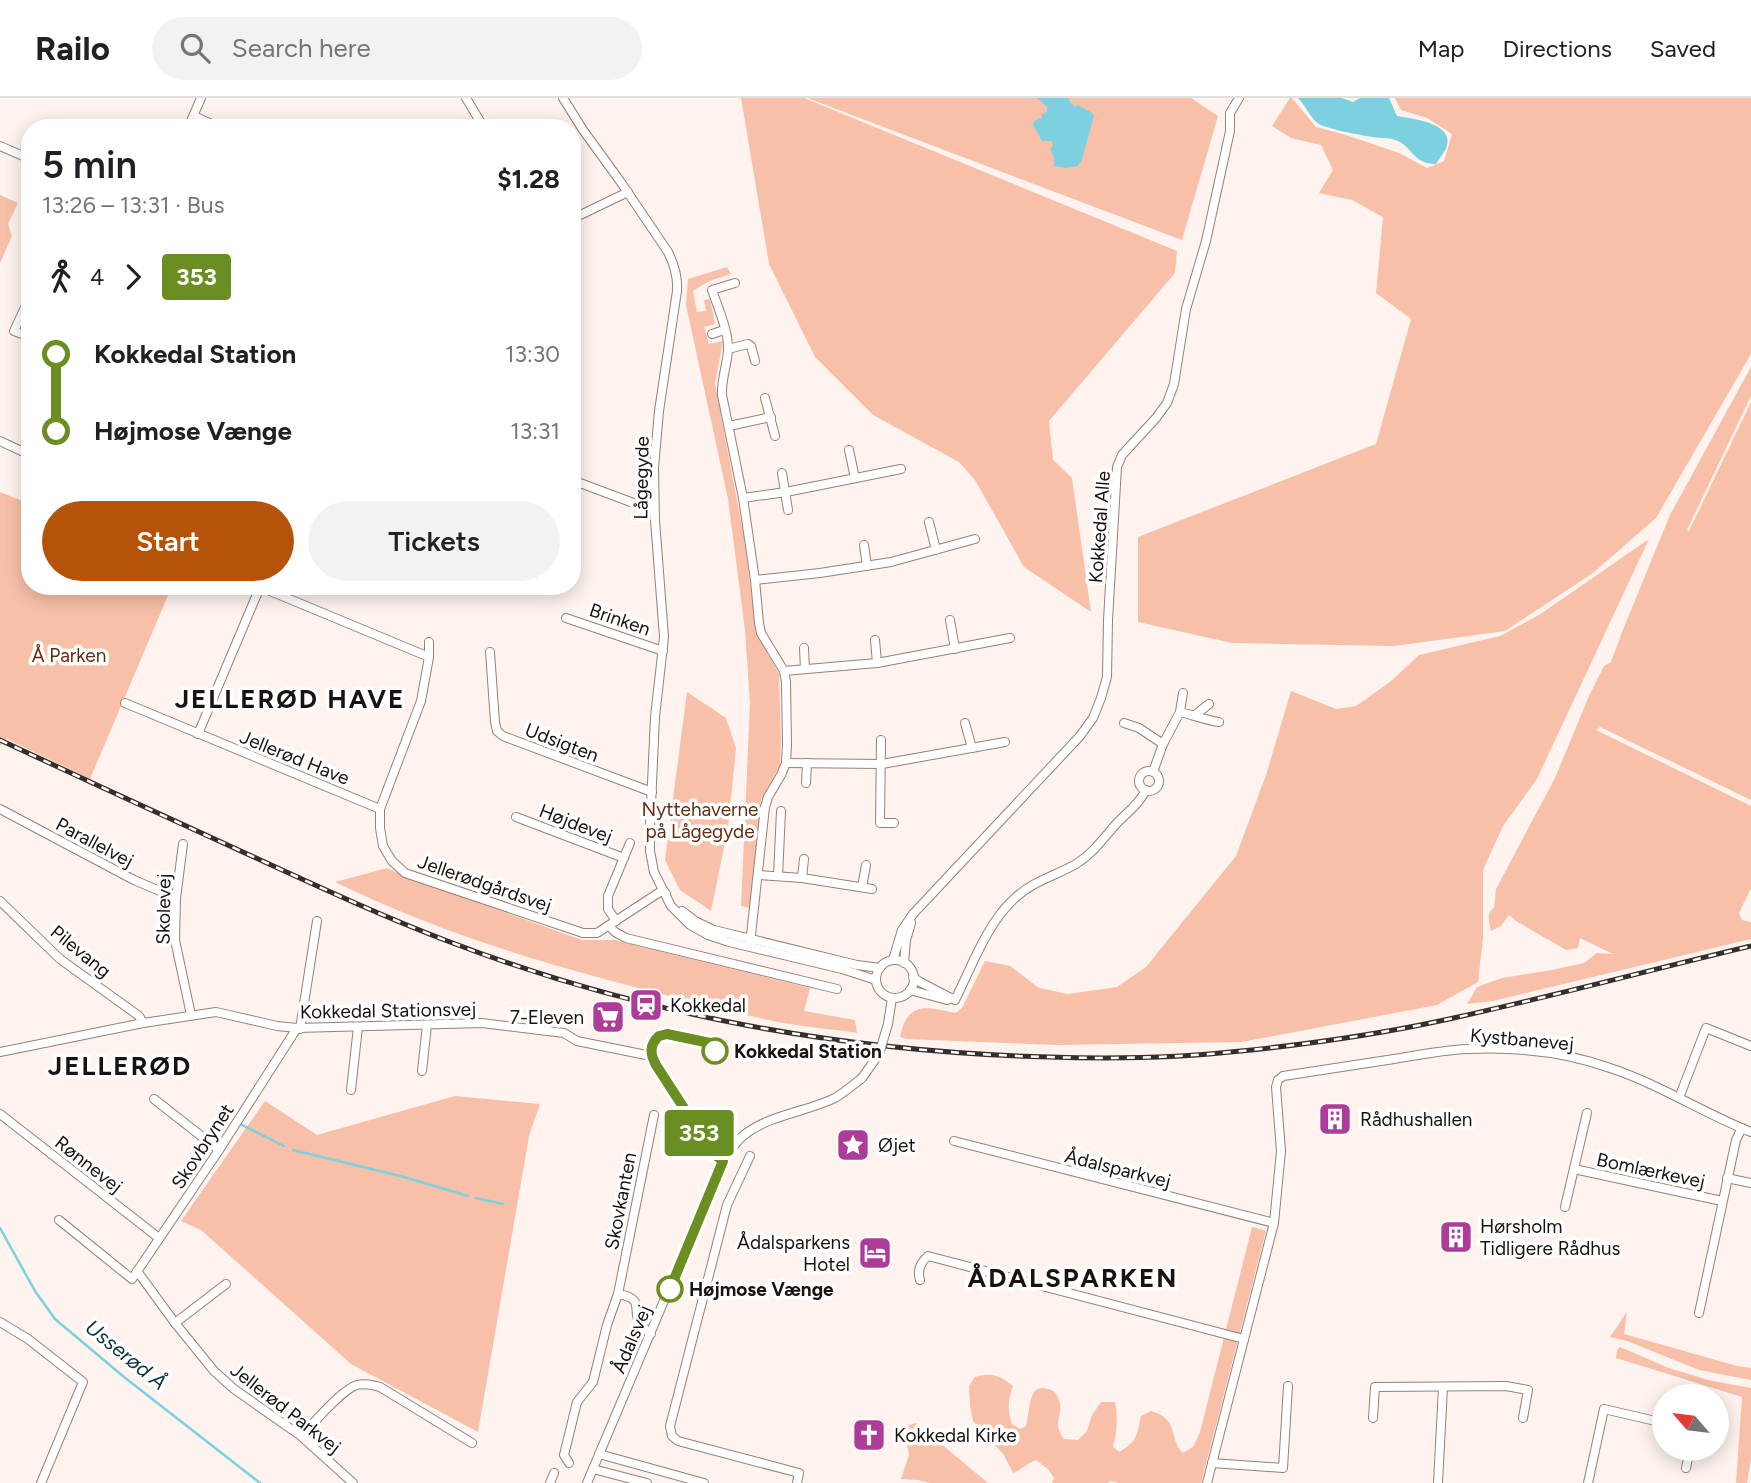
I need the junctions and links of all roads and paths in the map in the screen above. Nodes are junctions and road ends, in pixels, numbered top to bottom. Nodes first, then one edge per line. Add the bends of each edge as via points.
1 (201, 98) edge
2 (466, 98) edge
3 (564, 98) edge
4 (1239, 98) edge
5 (194, 116) junction
6 (192, 119) edge
7 (200, 119) edge
8 (479, 119) edge
9 (576, 119) edge
10 (581, 127) edge
11 (0, 146) edge
12 (21, 155) edge
13 (628, 192) junction
14 (581, 215) edge
15 (735, 283) dead end
16 (21, 317) edge
17 (724, 330) junction
18 (21, 333) edge
19 (712, 334) dead end
20 (728, 349) junction
21 (755, 361) dead end
22 (765, 398) dead end
23 (771, 417) junction
24 (729, 426) junction
25 (775, 436) dead end
26 (0, 441) edge
27 (849, 450) dead end
28 (21, 451) edge
29 (901, 469) dead end
30 (782, 473) dead end
31 (855, 478) junction
32 (581, 483) edge
33 (786, 492) junction
34 (743, 498) junction
35 (654, 509) junction
36 (788, 510) dead end
37 (929, 522) dead end
38 (975, 539) dead end
39 (864, 545) dead end
40 (936, 550) junction
41 (867, 566) junction
42 (755, 580) junction
43 (256, 595) edge
44 (278, 595) edge
45 (566, 618) dead end
46 (950, 621) dead end
47 (1010, 638) dead end
48 (875, 640) dead end
49 (429, 642) dead end
50 (804, 648) dead end
51 (956, 649) junction
52 (663, 651) junction
53 (490, 653) dead end
54 (429, 657) junction
55 (877, 663) junction
56 (805, 669) junction
57 (784, 671) junction
58 (1183, 693) dead end
59 (125, 703) dead end
60 (1209, 704) dead end
61 (1180, 712) junction
62 (1195, 715) junction
63 (1219, 722) dead end
64 (965, 723) dead end
65 (1124, 723) dead end
66 (198, 734) junction
67 (881, 740) dead end
68 (1005, 742) dead end
69 (1163, 744) junction
70 (972, 748) junction
71 (786, 763) junction
72 (807, 763) junction
73 (882, 764) junction
74 (1153, 772) junction
75 (806, 783) dead end
76 (1146, 790) junction
77 (652, 792) junction
78 (0, 809) edge
79 (380, 809) junction
80 (781, 811) dead end
81 (516, 817) dead end
82 (894, 823) dead end
83 (630, 843) dead end
84 (183, 844) dead end
85 (624, 858) junction
86 (804, 859) dead end
87 (866, 865) dead end
88 (759, 875) junction
89 (778, 876) junction
90 (802, 878) junction
91 (862, 887) junction
92 (872, 889) dead end
93 (663, 890) junction
94 (176, 898) junction
95 (0, 901) edge
96 (913, 914) junction
97 (317, 921) dead end
98 (612, 923) junction
99 (750, 943) junction
100 (893, 960) junction
101 (904, 963) junction
102 (880, 968) junction
103 (913, 977) junction
104 (876, 980) junction
105 (837, 989) dead end
106 (910, 990) junction
107 (892, 998) junction
108 (952, 998) junction
109 (191, 1015) junction
110 (143, 1023) junction
111 (427, 1024) junction
112 (358, 1027) junction
113 (298, 1029) junction
114 (1751, 1045) edge
115 (0, 1052) edge
116 (651, 1056) dead end
117 (422, 1071) dead end
118 (351, 1090) dead end
119 (1679, 1098) junction
120 (154, 1099) dead end
121 (1587, 1113) dead end
122 (0, 1114) edge
123 (654, 1115) dead end
124 (1742, 1128) junction
125 (1751, 1132) edge
126 (954, 1141) dead end
127 (219, 1150) junction
128 (750, 1156) dead end
129 (1574, 1169) junction
130 (1727, 1178) junction
131 (1751, 1183) edge
132 (1722, 1201) junction
133 (1564, 1207) dead end
134 (59, 1220) dead end
135 (1274, 1223) junction
136 (159, 1238) junction
137 (134, 1275) junction
138 (920, 1280) dead end
139 (226, 1284) dead end
140 (618, 1294) junction
141 (1699, 1313) dead end
142 (0, 1322) edge
143 (176, 1323) junction
144 (651, 1334) junction
145 (1244, 1339) junction
146 (1288, 1386) dead end
147 (1443, 1387) junction
148 (1373, 1418) dead end
149 (1523, 1418) dead end
150 (1652, 1420) edge
151 (301, 1436) junction
152 (472, 1443) dead end
153 (599, 1454) junction
154 (1687, 1461) edge
155 (569, 1463) dead end
156 (1212, 1463) junction
157 (1686, 1468) dead end
158 (593, 1469) junction
159 (554, 1473) dead end
160 (41, 1483) edge
161 (353, 1483) edge
162 (550, 1483) edge
163 (587, 1483) edge
164 (647, 1483) edge
165 (704, 1483) edge
166 (797, 1483) edge
167 (1207, 1483) edge
168 (1438, 1483) edge
169 (1588, 1483) edge

1 - 5 street
2 - 8 street
3 - 9 street, Lågegyde
4 - 96 street, Kokkedal Alle via 1230,113 1230,131 1186,309 1174,384 1167,403 1117,467 1107,677 1101,698 1080,736
5 - 6 street
5 - 7 street
10 - 13 street, Lågegyde
11 - 12 street
13 - 14 street
13 - 35 street, Lågegyde via 668,251 677,279 657,426
15 - 17 street via 712,290
16 - 18 street via 15,331
17 - 19 street
17 - 20 street
20 - 21 street via 748,344
20 - 24 street via 722,385
22 - 23 street
23 - 24 street
23 - 25 street
24 - 34 street
26 - 28 street
27 - 31 street
29 - 31 street
30 - 33 street
31 - 33 street
32 - 35 street
33 - 34 street
33 - 36 street
34 - 42 street
35 - 52 street, Lågegyde
37 - 40 street
38 - 40 street
39 - 41 street
40 - 41 street
41 - 42 street
42 - 57 street via 761,634
43 - 66 street
44 - 54 street
45 - 52 street, Brinken
46 - 51 street
47 - 51 street
48 - 55 street
49 - 54 street, Jellerødgårdsvej
50 - 56 street
51 - 55 street
52 - 77 street, Lågegyde
53 - 77 street, Udsigten via 497,731
54 - 79 street, Jellerødgårdsvej via 421,701
55 - 56 street
56 - 57 street
57 - 71 street
58 - 61 street
59 - 66 street, Jellerød Have
60 - 62 street
61 - 62 street
61 - 69 street
62 - 63 street
64 - 70 street
65 - 69 street
66 - 79 street, Jellerød Have
67 - 73 street
68 - 70 street
69 - 74 street
70 - 73 street
71 - 72 street
71 - 88 street via 765,807
72 - 73 street
72 - 75 street
73 - 82 street via 880,823
74 - 76 street via 1159,780 1157,786
74 - 76 street via 1140,778
76 - 108 street via 1091,853 1038,880 999,913 955,1000
77 - 93 street, Lågegyde via 650,856
78 - 94 street, Parallelvej
79 - 98 street, Jellerødgårdsvej via 383,846 405,873 583,933 597,933
80 - 89 street
81 - 85 street, Højdevej
83 - 85 street
84 - 94 street, Skolevej
85 - 98 street via 608,896
86 - 90 street
87 - 91 street
88 - 89 street
88 - 99 street
89 - 90 street
90 - 91 street
91 - 92 street
93 - 98 street, Jellerødgårdsvej
93 - 99 street, Lågegyde via 695,921
93 - 99 street, Lågegyde via 681,917 701,932 720,940
94 - 109 street, Skolevej via 175,940
95 - 110 street, Pilevang via 60,959
96 - 100 street, Kokkedal Alle via 902,930
96 - 101 street
97 - 113 street
98 - 105 street via 615,932 626,938
99 - 102 street, Lågegyde
99 - 104 street, Lågegyde
100 - 101 street
100 - 102 street
101 - 103 street
102 - 104 street
103 - 106 street
103 - 108 street
104 - 107 street via 881,992
106 - 107 street
106 - 108 street
107 - 144 street, Ådalsvej, bridge via 879,1054 862,1078 833,1099 758,1126 734,1145 723,1161
109 - 110 street, Kokkedal Stationsvej
109 - 113 street, Kokkedal Stationsvej via 219,1013
110 - 115 street, Kokkedal Stationsvej
111 - 112 street, Kokkedal Stationsvej
111 - 116 street, Kokkedal Stationsvej via 482,1023 564,1033 578,1041
111 - 117 street
112 - 113 street, Kokkedal Stationsvej
112 - 118 street
113 - 127 street, Skovbrynet
114 - 119 street via 1706,1028
119 - 124 street, Kystbanevej
119 - 135 street, Kystbanevej via 1598,1064 1503,1049 1439,1052 1283,1076 1276,1087 1281,1152
120 - 127 street
121 - 129 street, Bomlærkevej
122 - 136 street, Rønnevej
123 - 140 street, Skovkanten
124 - 125 street, Kystbanevej
124 - 130 street
126 - 135 street, Ådalsparkvej
127 - 136 street, Skovbrynet
128 - 166 street via 727,1205 670,1426 678,1441 799,1473
129 - 132 street, Bomlærkevej
129 - 133 street, Bomlærkevej
130 - 131 street
130 - 132 street
132 - 141 street
134 - 137 street, Jellerød Parkvej
135 - 145 street
136 - 137 street, Skovbrynet
137 - 143 street, Jellerød Parkvej
138 - 145 street via 922,1261 928,1256
139 - 143 street
140 - 144 street via 633,1299 641,1326
140 - 155 street, Skovkanten via 593,1382 577,1402 564,1455
142 - 160 street via 83,1382
143 - 151 street, Jellerød Parkvej via 214,1371
144 - 153 street, Ådalsvej
145 - 156 street
146 - 156 street via 1283,1468
147 - 148 street via 1375,1387
147 - 149 street via 1528,1390
147 - 168 street
150 - 169 street via 1604,1409
151 - 152 street via 344,1393 355,1385 368,1384
151 - 161 street, Jellerød Parkvej
153 - 158 street, Ådalsvej
153 - 165 street
154 - 157 street
156 - 167 street
158 - 163 street, Ådalsvej
158 - 164 street
159 - 162 street

